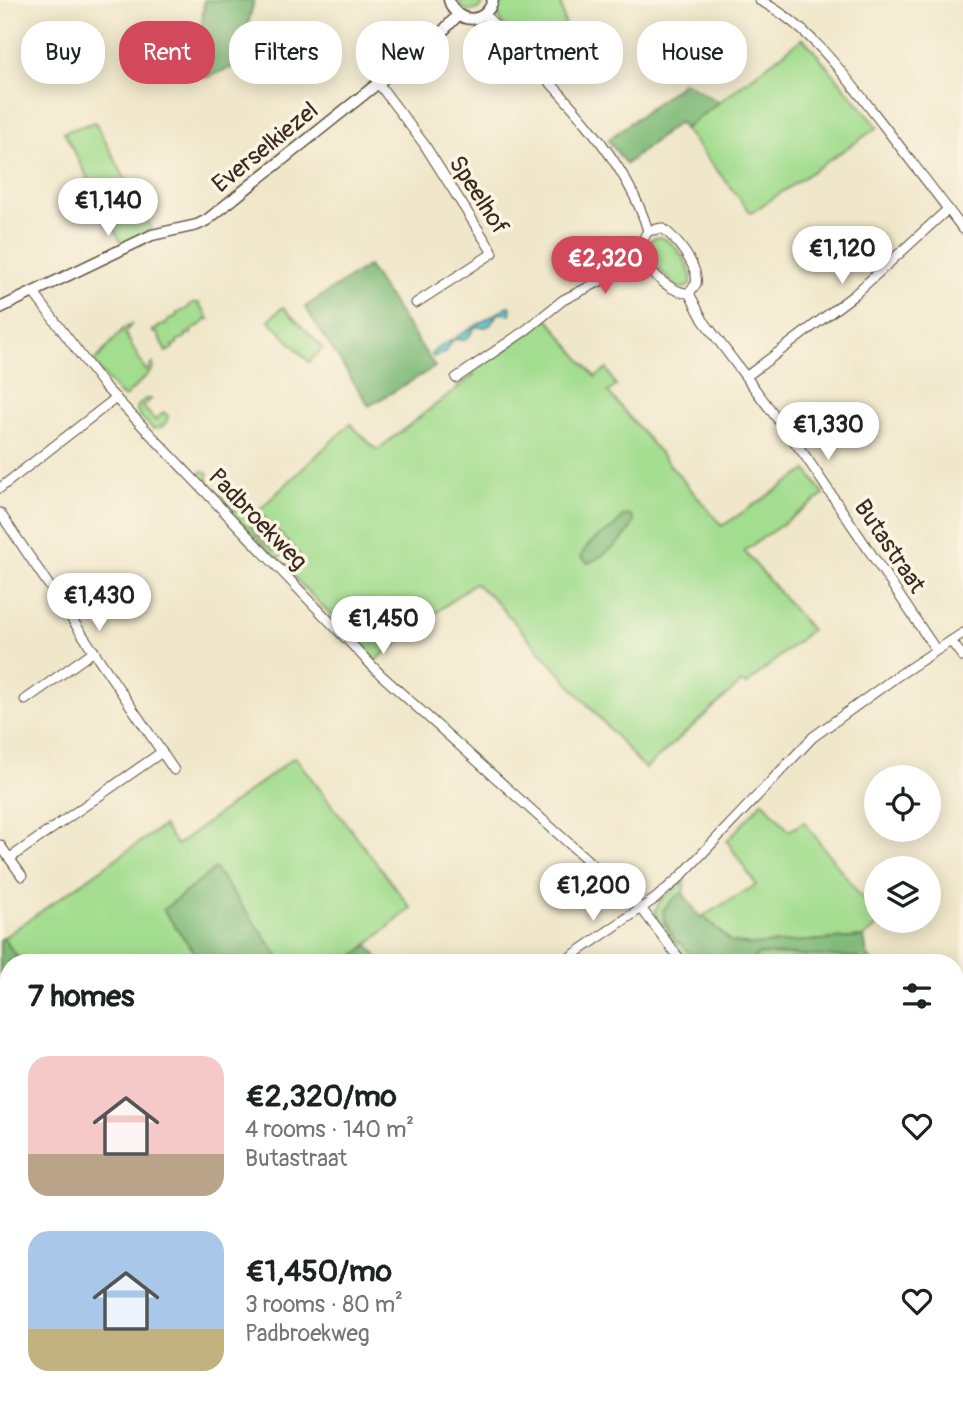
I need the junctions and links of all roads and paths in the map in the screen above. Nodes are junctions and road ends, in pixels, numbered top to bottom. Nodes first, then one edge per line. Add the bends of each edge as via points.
1 (449, 0) edge
2 (493, 0) edge
3 (759, 0) edge
4 (458, 15) junction
5 (485, 15) junction
6 (449, 25) edge
7 (377, 84) edge
8 (379, 84) edge
9 (948, 209) junction
10 (963, 229) edge
11 (648, 231) junction
12 (644, 259) junction
13 (33, 292) junction
14 (689, 293) junction
15 (416, 303) dead end
16 (0, 308) edge
17 (747, 376) junction
18 (456, 378) dead end
19 (116, 398) junction
20 (0, 488) edge
21 (0, 513) edge
22 (963, 633) edge
23 (951, 641) junction
24 (936, 650) junction
25 (94, 651) junction
26 (963, 657) edge
27 (25, 700) dead end
28 (162, 752) junction
29 (174, 770) dead end
30 (0, 845) edge
31 (10, 858) junction
32 (22, 876) dead end
33 (641, 908) junction
34 (575, 954) edge
35 (675, 954) edge

1 - 4 street
2 - 5 street
3 - 9 street via 807,34
4 - 5 street via 473,19
4 - 6 street, Everselkiezel
5 - 11 street via 562,95 602,145 631,188
7 - 13 street, Everselkiezel via 207,220 152,235
8 - 15 street, Speelhof via 424,144 494,253
9 - 10 street
9 - 17 street via 854,295
11 - 12 street via 642,241
11 - 14 street, Butastraat via 662,228 685,253 696,274
12 - 14 street via 669,287 680,294
12 - 18 street via 564,300
13 - 16 street, Everselkiezel
13 - 19 street, Padbroekweg
14 - 17 street, Butastraat via 703,320
17 - 24 street, Butastraat
19 - 20 street
19 - 33 street, Padbroekweg via 380,674
21 - 25 street
22 - 23 street
23 - 24 street
23 - 26 street
24 - 33 street via 813,737 680,877
25 - 27 street
25 - 28 street
28 - 29 street
28 - 31 street
30 - 31 street
31 - 32 street
33 - 34 street
33 - 35 street, Padbroekweg

